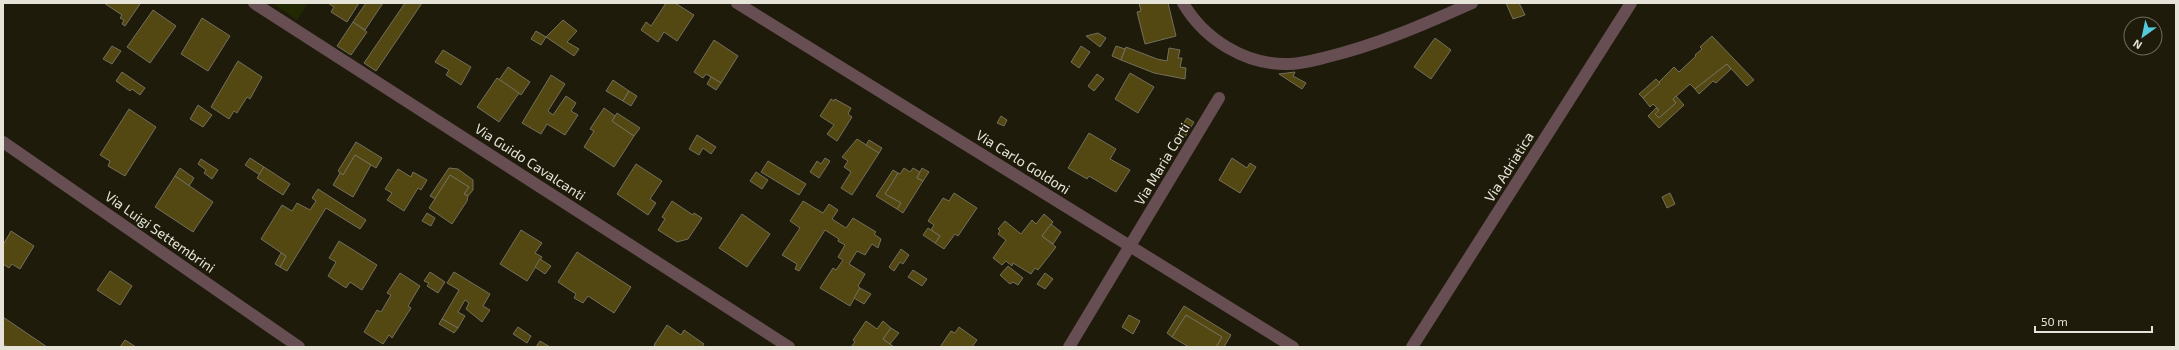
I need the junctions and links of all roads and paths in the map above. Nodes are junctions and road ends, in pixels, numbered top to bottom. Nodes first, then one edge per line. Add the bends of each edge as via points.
1 (254, 3) edge
2 (736, 3) edge
3 (1183, 3) edge
4 (1472, 3) edge
5 (1631, 3) edge
6 (1219, 98) dead end
7 (3, 142) edge
8 (1131, 246) junction
9 (299, 347) edge
10 (789, 347) edge
11 (1069, 347) edge
12 (1293, 347) edge
13 (1412, 347) edge

1 - 10 street, Via Guido Cavalcanti
2 - 8 street, Via Carlo Goldoni
3 - 4 street via 1210,37 1237,52 1257,59 1288,64 1342,53 1393,36
5 - 13 street, Via Adriatica
6 - 8 street, Via Maria Corti
7 - 9 street, Via Luigi Settembrini
8 - 11 street, Via Maria Corti
8 - 12 street, Via Carlo Goldoni

